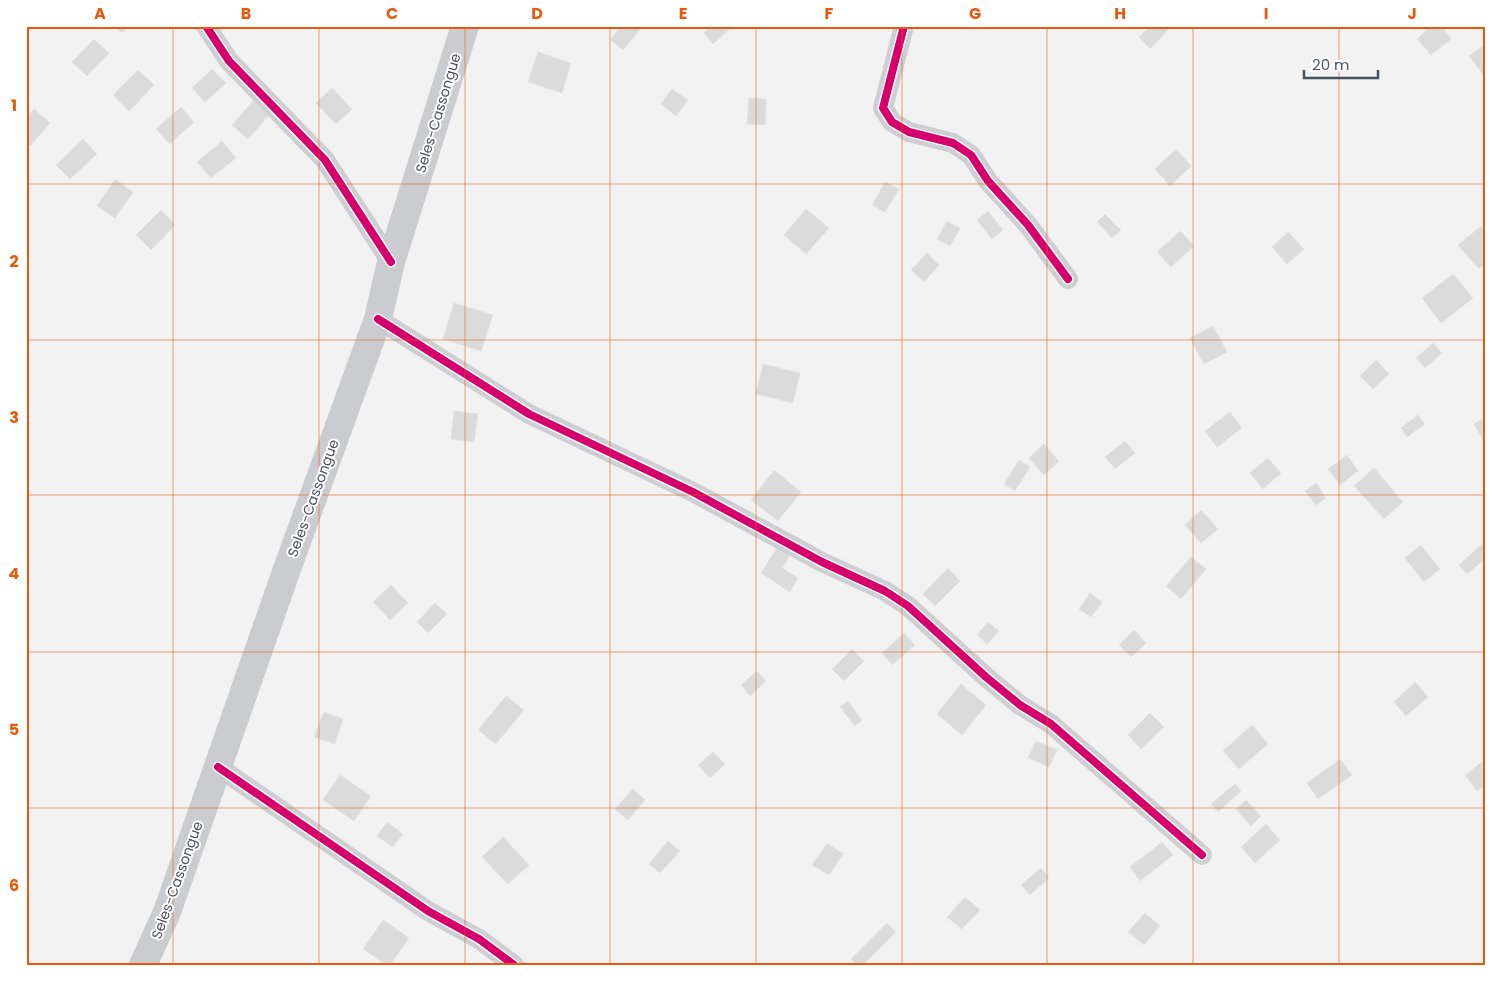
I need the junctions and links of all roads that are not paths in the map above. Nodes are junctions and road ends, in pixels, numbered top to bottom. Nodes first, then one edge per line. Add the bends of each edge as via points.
1 (206, 26) edge
2 (465, 26) edge
3 (904, 26) edge
4 (392, 262) junction
5 (1068, 279) dead end
6 (378, 319) junction
7 (218, 767) junction
8 (1202, 855) dead end
9 (144, 965) edge
10 (514, 965) edge

1 - 4 street via 229,61 325,160
2 - 4 main road, Seles-Cassongue
3 - 5 street via 883,108 892,122 910,132 953,143 971,155
4 - 6 main road, Seles-Cassongue
6 - 7 main road, Seles-Cassongue
6 - 8 street via 529,414 693,492 822,562 885,591 908,606 1020,705 1051,724
7 - 9 main road, Seles-Cassongue
7 - 10 street via 428,911 479,939

